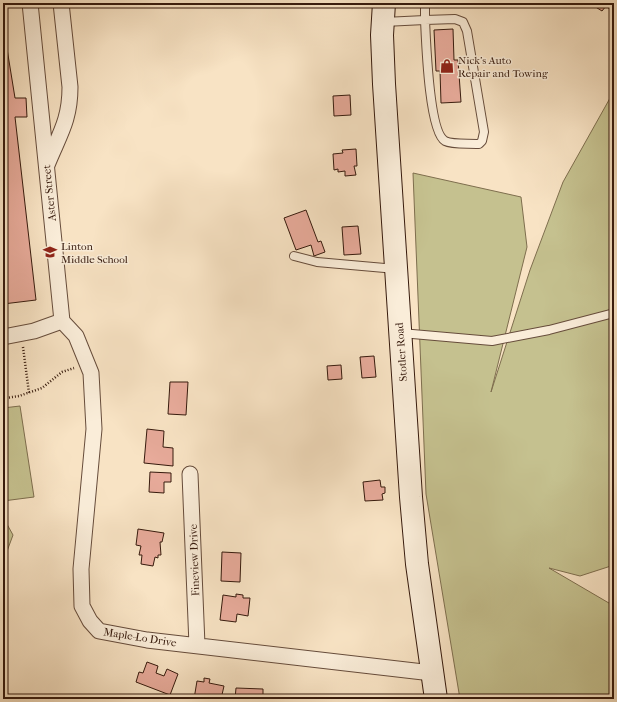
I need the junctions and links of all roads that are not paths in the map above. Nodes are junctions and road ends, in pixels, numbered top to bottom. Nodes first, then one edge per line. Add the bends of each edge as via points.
1 (30, 3) edge
2 (61, 3) edge
3 (425, 3) edge
4 (383, 12) edge
5 (425, 20) junction
6 (46, 166) junction
7 (294, 256) dead end
8 (396, 269) junction
9 (614, 312) edge
10 (62, 321) junction
11 (400, 333) junction
12 (3, 337) edge
13 (190, 474) dead end
14 (197, 646) junction
15 (432, 673) junction
16 (436, 699) edge

1 - 6 street, Aster Street
2 - 6 street via 70,101 68,117
3 - 5 lane
4 - 5 lane
4 - 8 street, Stotler Road via 384,84
5 - 5 lane via 455,18 463,22 467,31 484,127 482,141 479,144 446,141 440,136 429,85
6 - 10 street, Aster Street
7 - 8 lane via 317,262
8 - 11 street, Stotler Road
9 - 11 lane via 549,330 492,341
10 - 12 street
10 - 14 street, Maple-Lo Drive via 76,336 91,373 94,429 81,569 82,606 99,632
11 - 15 street, Stotler Road via 417,564
13 - 14 street, Fineview Drive
14 - 15 street, Maple-Lo Drive
15 - 16 street, Stotler Road

